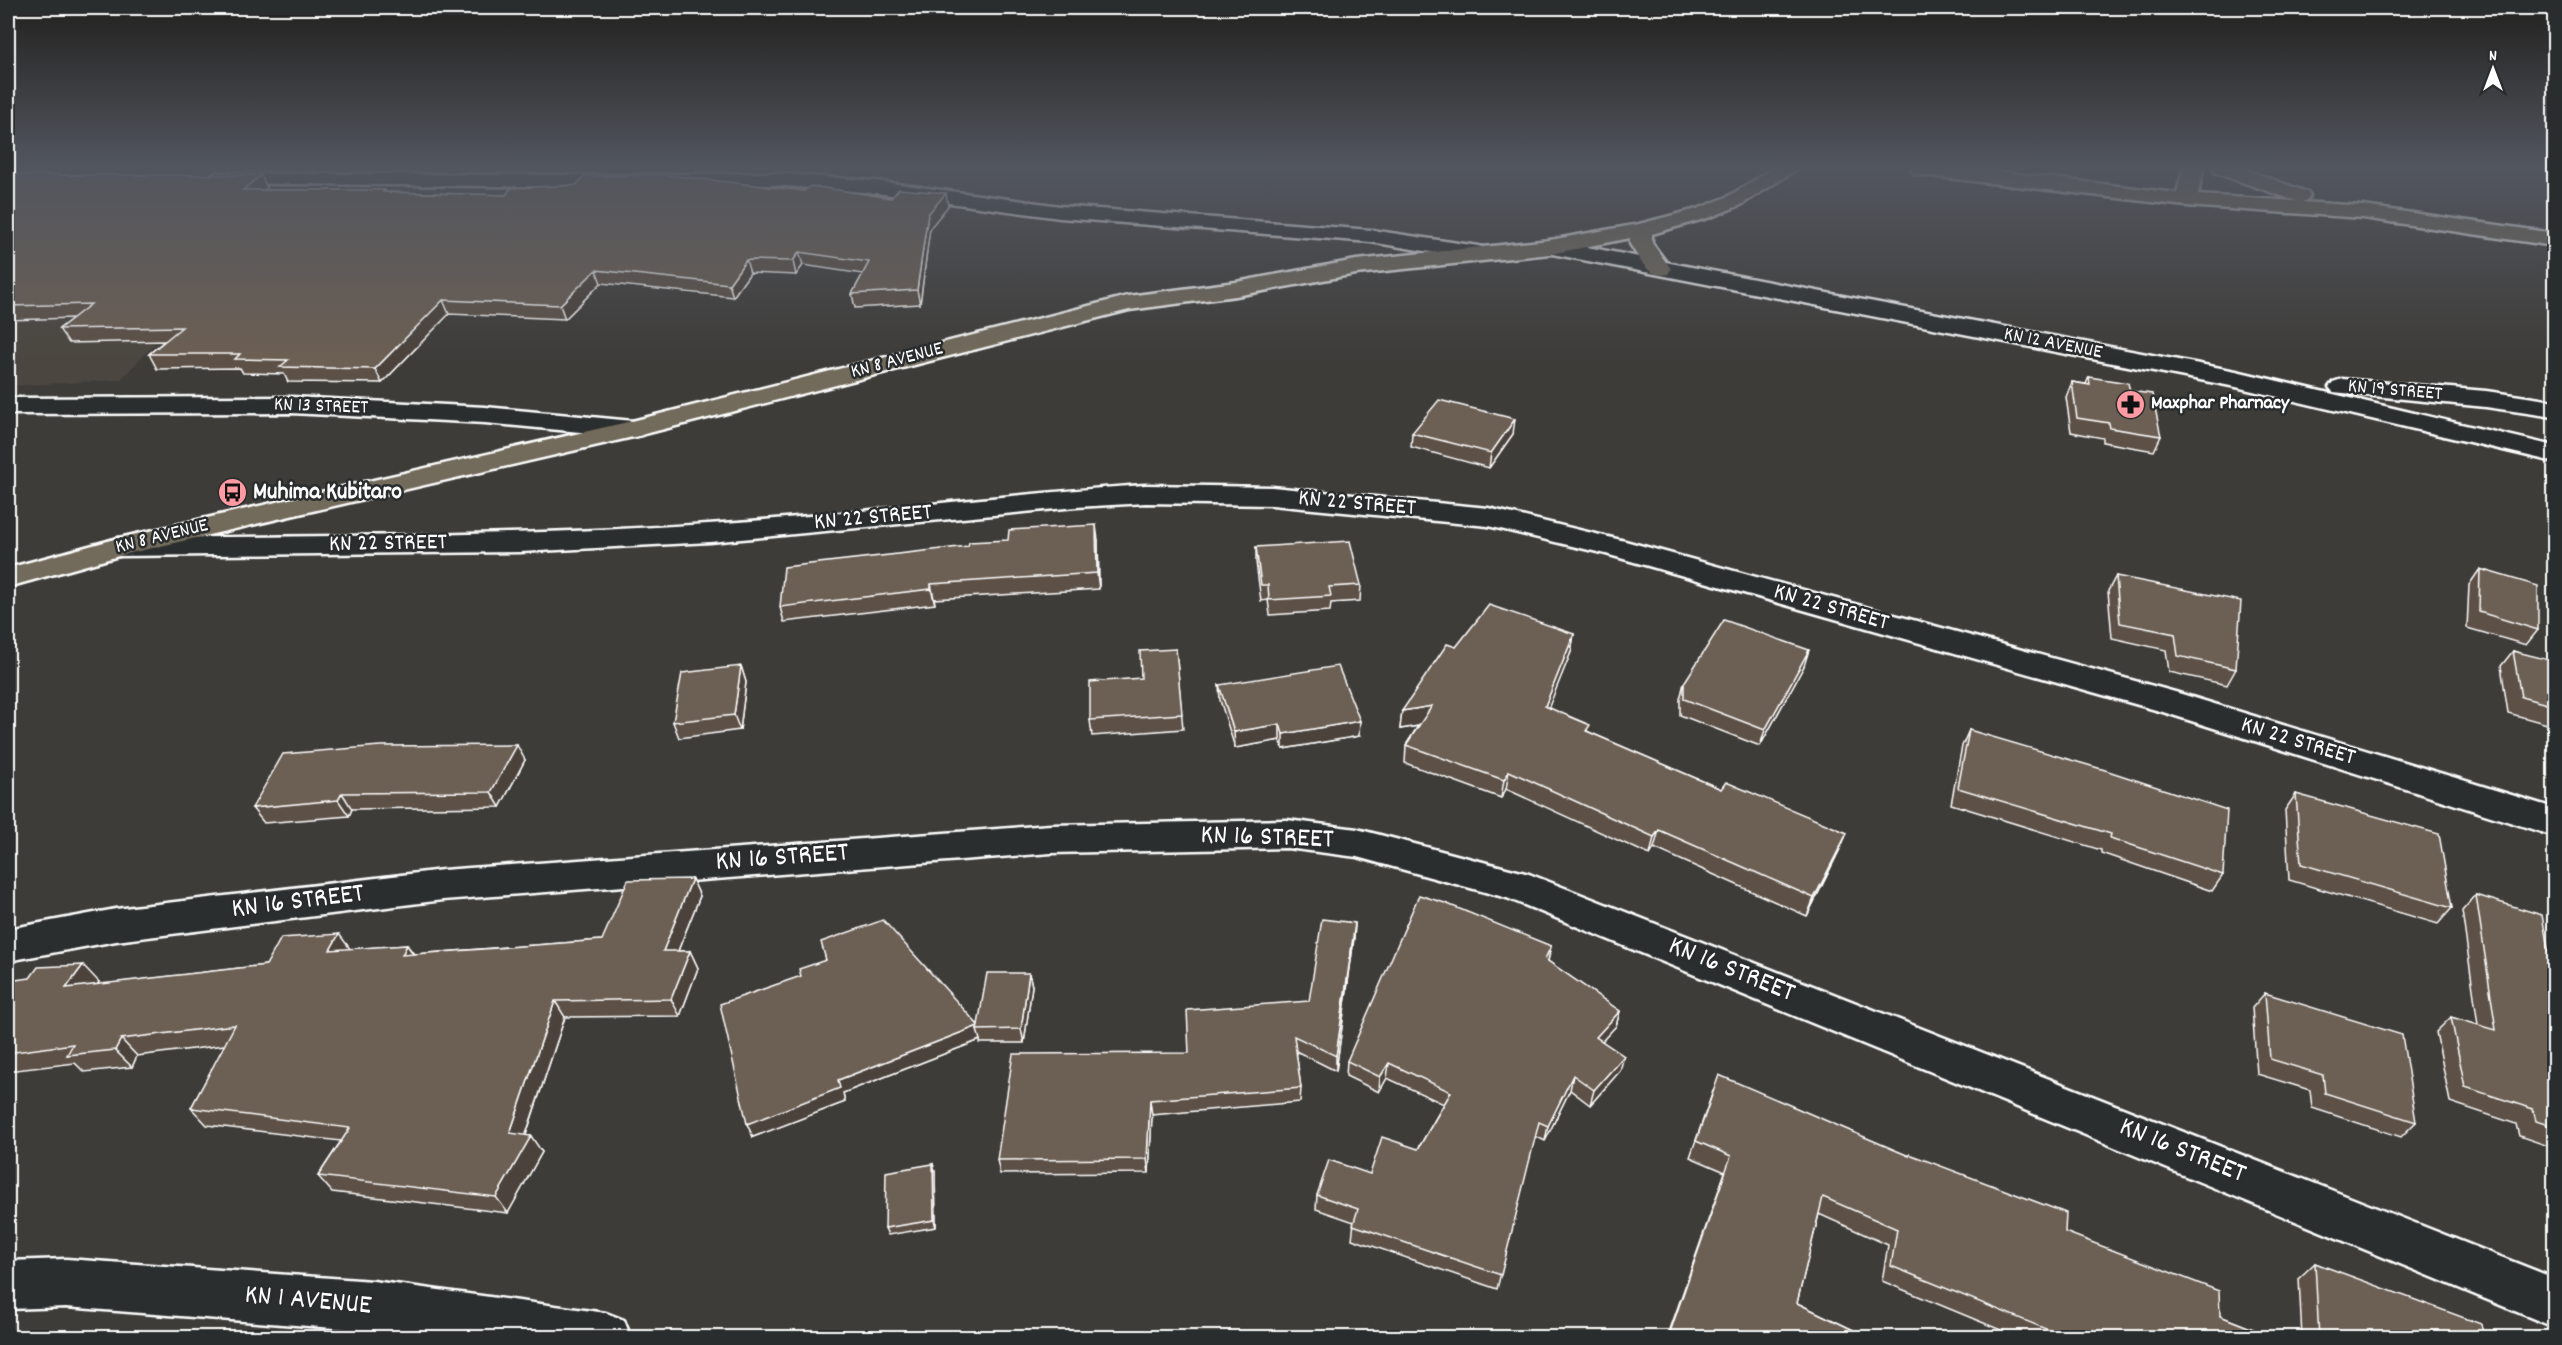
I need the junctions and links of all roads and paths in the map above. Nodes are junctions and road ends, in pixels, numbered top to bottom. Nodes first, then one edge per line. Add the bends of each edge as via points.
1 (1316, 232) edge
2 (1632, 232) edge
3 (1641, 232) edge
4 (2498, 232) edge
5 (2554, 240) edge
6 (1550, 247) junction
7 (1478, 253) junction
8 (1660, 269) junction
9 (2235, 379) junction
10 (8, 406) edge
11 (2554, 409) edge
12 (633, 429) junction
13 (2554, 454) edge
14 (119, 547) junction
15 (8, 578) edge
16 (2554, 822) edge
17 (8, 945) edge
18 (8, 1285) edge
19 (2554, 1303) edge
20 (606, 1338) edge

1 - 7 street
2 - 6 main road, KN 8 AVENUE
3 - 8 main road via 1641,244
4 - 5 main road
6 - 7 main road, KN 8 AVENUE
6 - 8 street, KN 12 AVENUE
7 - 12 main road, KN 8 AVENUE via 1356,267 1236,289 1128,303
8 - 9 street, KN 12 AVENUE
9 - 11 street, KN 19 STREET via 2476,398
9 - 13 street, KN 12 AVENUE
10 - 12 street, KN 13 STREET via 291,405 485,415
12 - 14 main road, KN 8 AVENUE
14 - 15 main road, KN 8 AVENUE
14 - 16 street, KN 22 STREET via 520,543 710,533 1146,494 1272,496 1488,517 1614,547 2175,704
17 - 19 street, KN 16 STREET via 116,926 443,885 1015,842 1287,834 1357,843 1515,885
18 - 20 street, KN 1 AVENUE via 66,1283 373,1306

